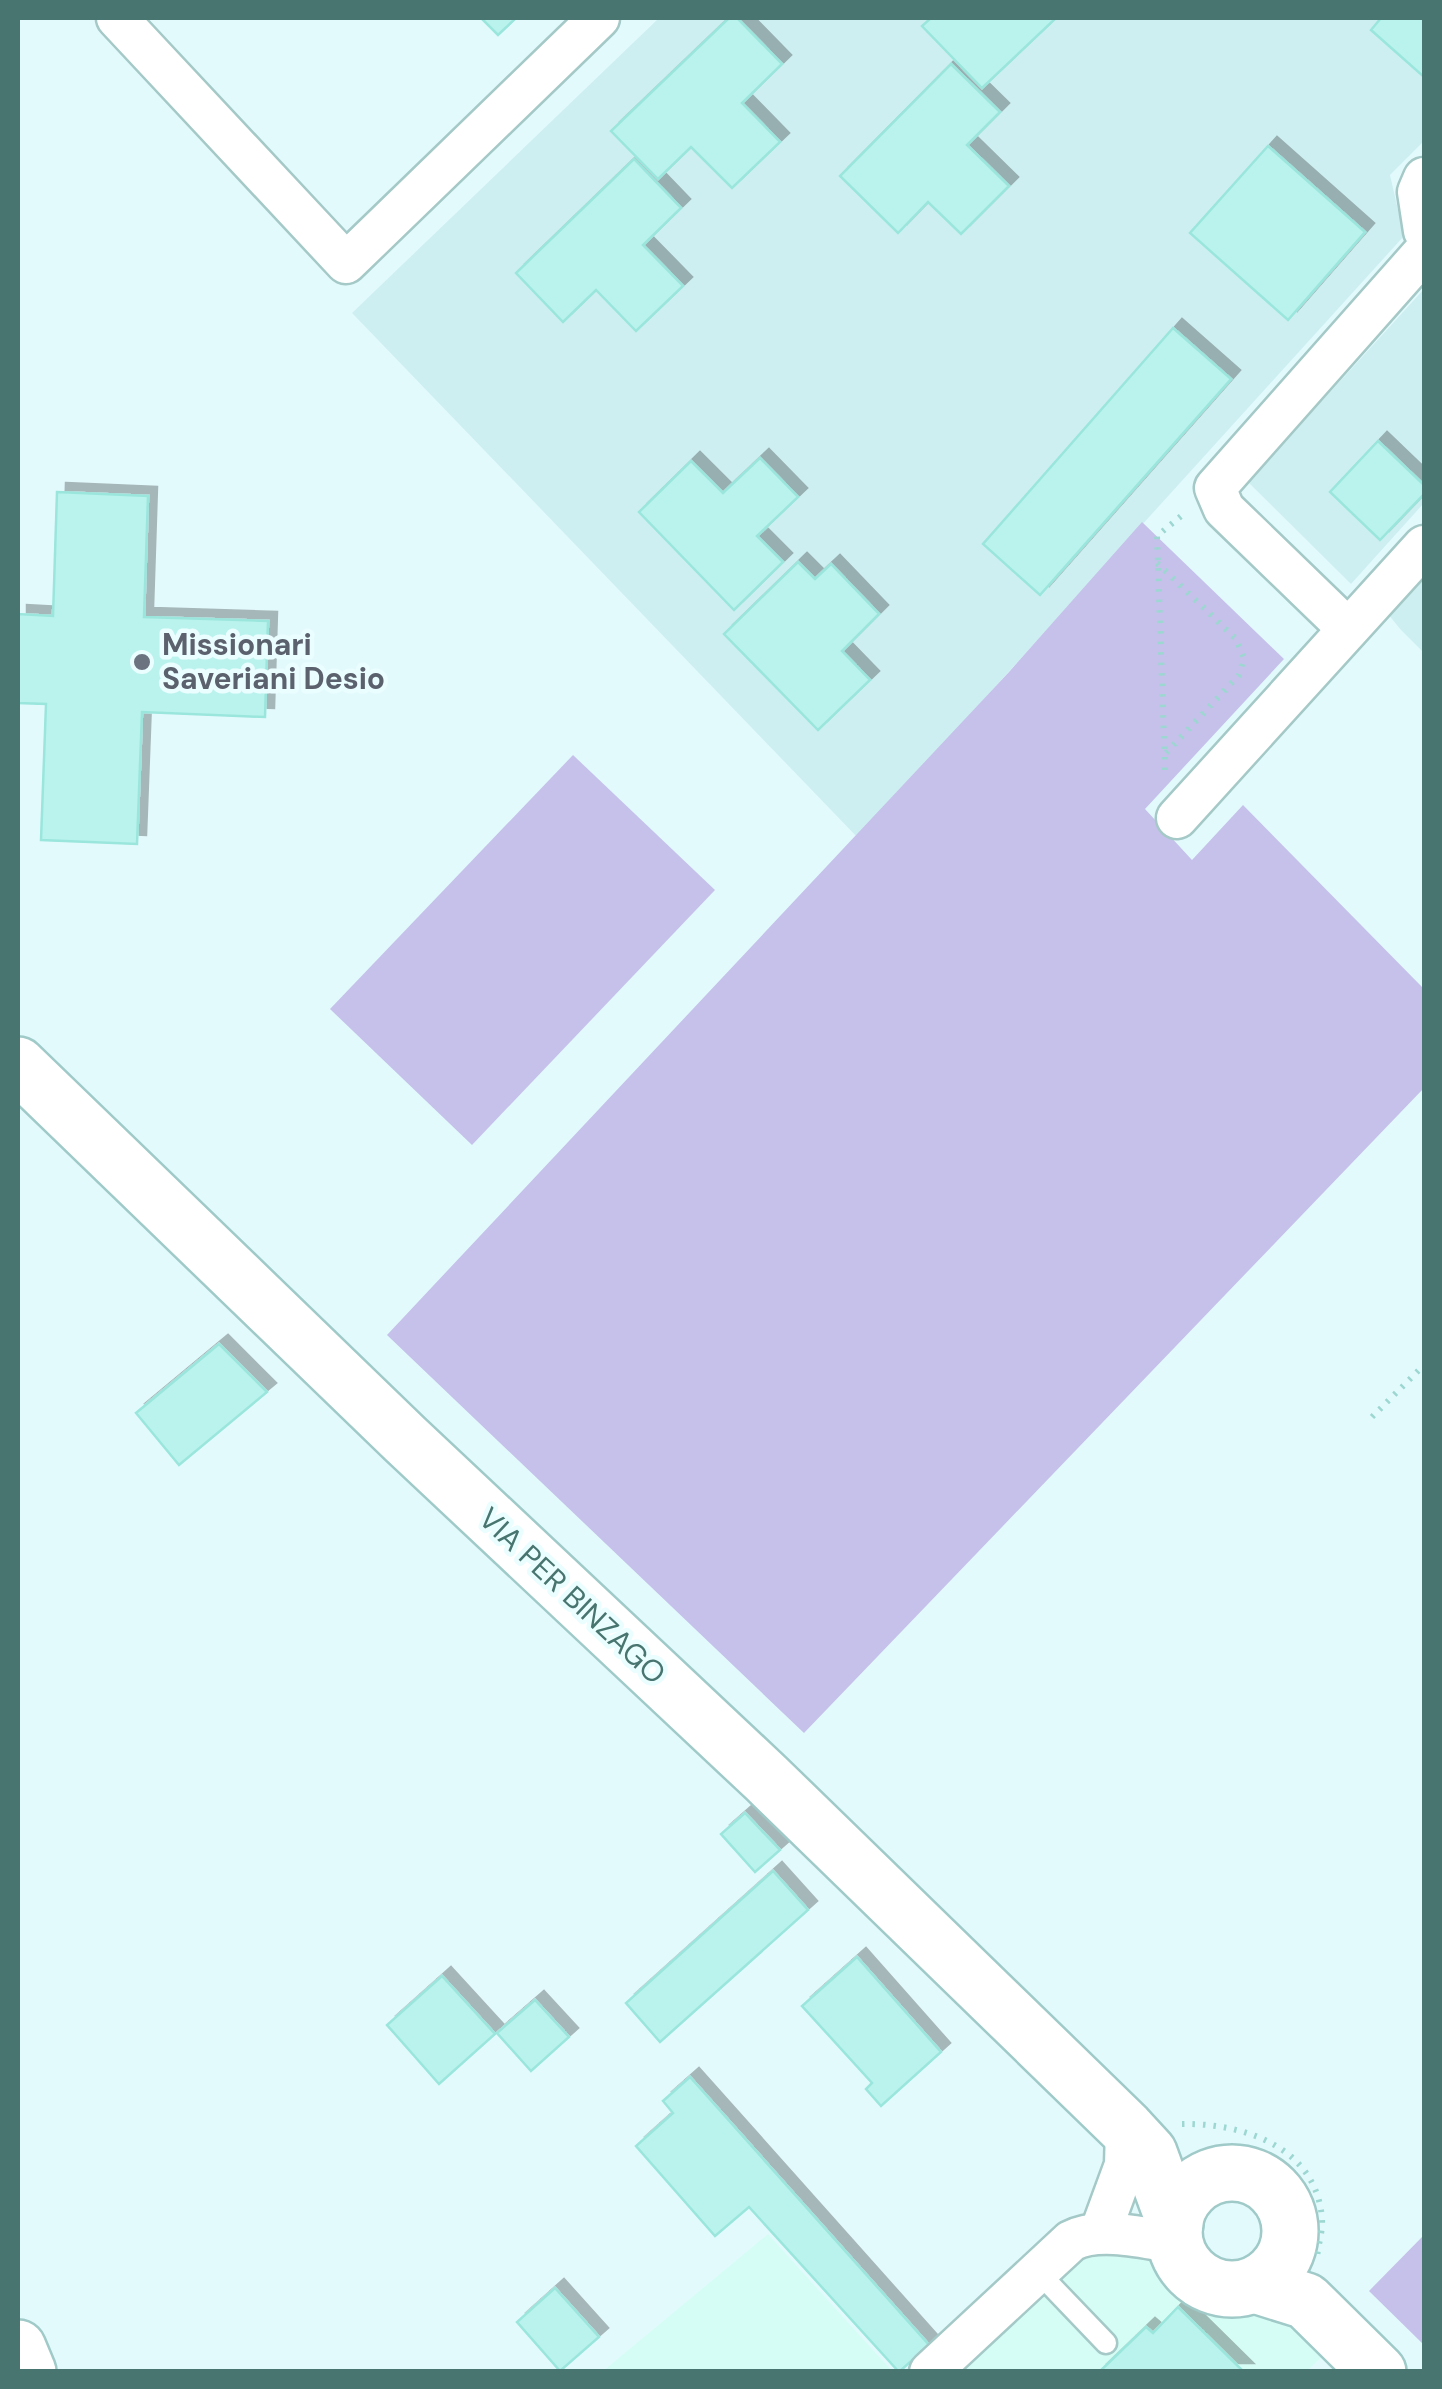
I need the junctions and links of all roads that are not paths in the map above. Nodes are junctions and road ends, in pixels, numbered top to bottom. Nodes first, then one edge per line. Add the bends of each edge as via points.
1 (118, 18) edge
2 (599, 18) edge
3 (1424, 178) edge
4 (1424, 231) edge
5 (1424, 252) edge
6 (1424, 546) edge
7 (1348, 628) junction
8 (1181, 814) road end
9 (18, 1065) edge
10 (1138, 2140) junction
11 (1206, 2179) junction
12 (1100, 2234) junction
13 (1175, 2234) junction
14 (1038, 2272) junction
15 (1280, 2293) junction
16 (1106, 2343) dead end
17 (18, 2348) edge
18 (28, 2372) edge
19 (930, 2372) edge
20 (1378, 2372) edge

1 - 2 street via 346,263
3 - 4 street via 1418,192
5 - 7 street via 1215,488 1224,509
6 - 7 street
7 - 8 street
9 - 10 main road, VIA PER BINZAGO
10 - 11 main road, VIA PER BINZAGO
10 - 12 street
10 - 13 main road, VIA PER BINZAGO
11 - 13 main road via 1180,2206
11 - 15 main road, VIA PER BINZAGO via 1252,2177 1278,2196 1290,2225
12 - 13 street
12 - 14 street via 1071,2241
13 - 15 main road, VIA PER BINZAGO via 1181,2260 1205,2283
14 - 16 lane
14 - 19 street
15 - 20 main road
17 - 18 main road

